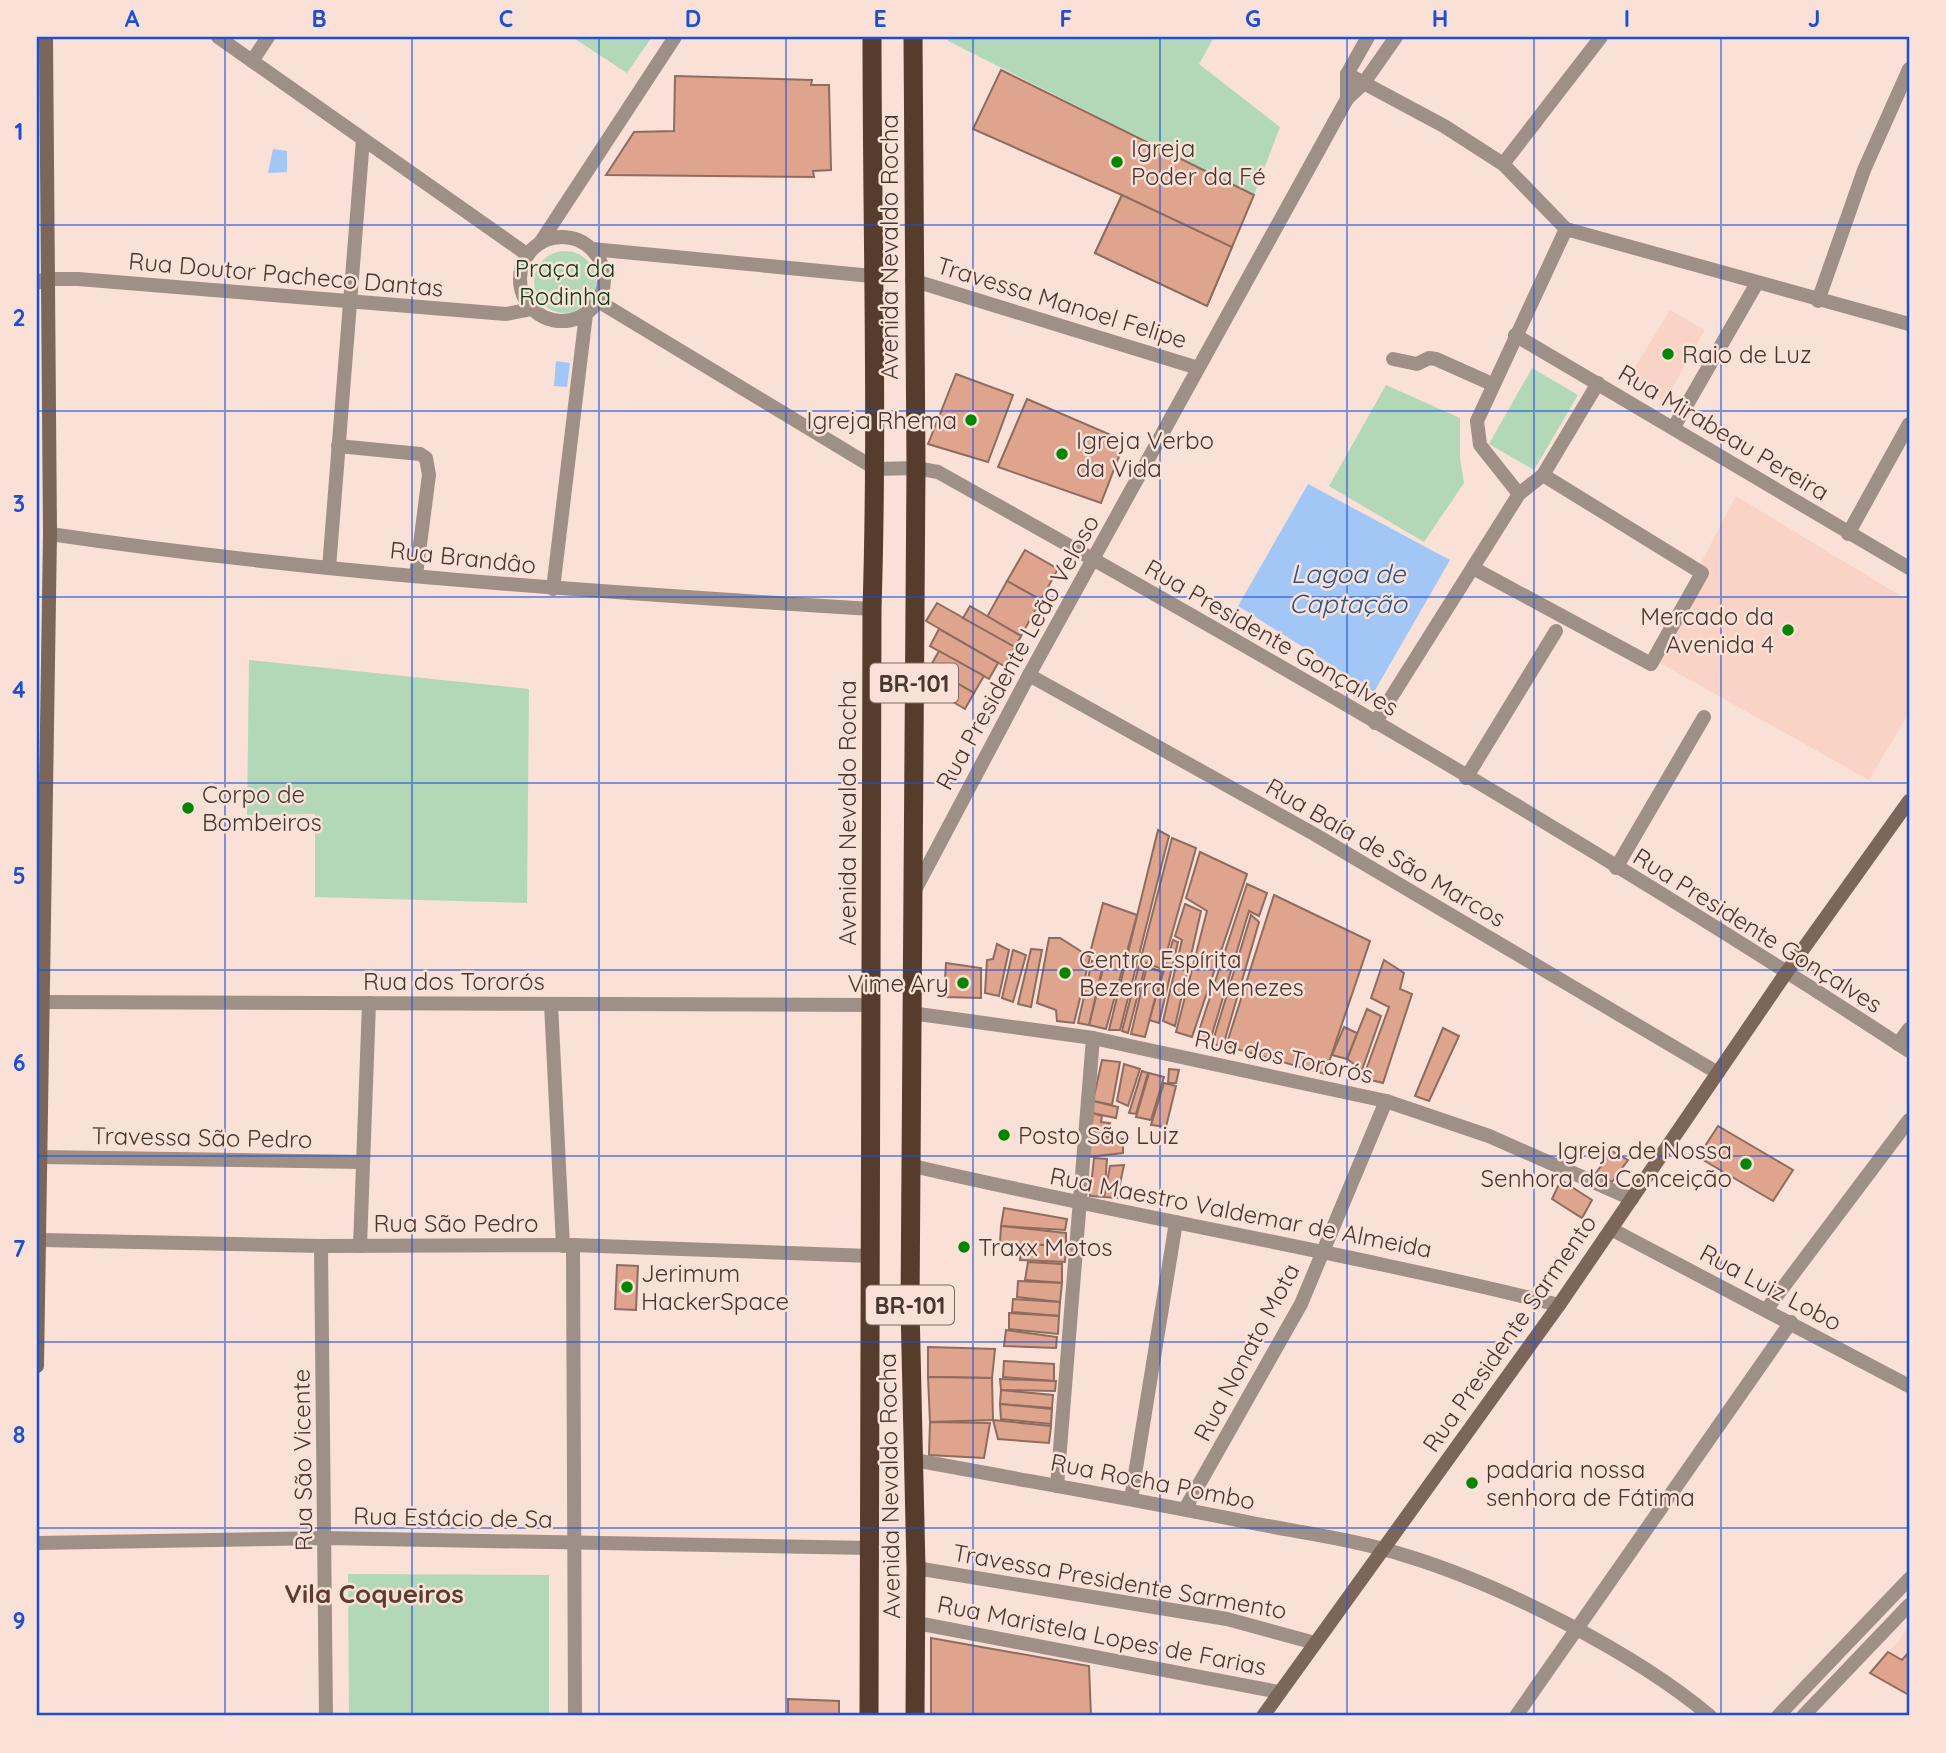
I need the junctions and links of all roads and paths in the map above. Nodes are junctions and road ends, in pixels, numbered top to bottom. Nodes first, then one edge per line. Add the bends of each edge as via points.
1 (46, 37) edge
2 (268, 37) edge
3 (675, 37) edge
4 (872, 37) edge
5 (913, 37) edge
6 (1368, 37) edge
7 (1396, 37) edge
8 (1601, 37) edge
9 (224, 38) edge
10 (251, 61) junction
11 (1909, 69) edge
12 (1347, 74) junction
13 (1363, 84) junction
14 (1347, 99) junction
15 (363, 139) junction
16 (1503, 164) junction
17 (1566, 229) junction
18 (540, 243) junction
19 (592, 249) junction
20 (527, 255) junction
21 (872, 276) junction
22 (912, 279) junction
23 (41, 281) edge
24 (1757, 283) junction
25 (598, 301) junction
26 (1818, 301) junction
27 (351, 302) junction
28 (532, 309) junction
29 (586, 314) junction
30 (1909, 324) edge
31 (1515, 335) junction
32 (1393, 359) dead end
33 (1198, 368) junction
34 (1598, 383) junction
35 (1492, 384) junction
36 (1909, 424) edge
37 (1674, 427) junction
38 (338, 446) junction
39 (916, 468) junction
40 (876, 469) junction
41 (1542, 475) junction
42 (1518, 494) junction
43 (50, 534) junction
44 (1848, 534) junction
45 (1094, 559) junction
46 (328, 568) junction
47 (1473, 568) junction
48 (1909, 568) edge
49 (416, 575) junction
50 (553, 589) junction
51 (872, 609) junction
52 (1556, 631) dead end
53 (1029, 675) junction
54 (1704, 717) dead end
55 (1375, 723) junction
56 (1466, 778) junction
57 (1909, 802) edge
58 (1616, 868) junction
59 (911, 897) junction
60 (1786, 973) junction
61 (39, 1002) edge
62 (369, 1003) junction
63 (551, 1004) junction
64 (871, 1005) junction
65 (911, 1013) junction
66 (1909, 1029) edge
67 (1093, 1038) junction
68 (1904, 1048) edge
69 (1718, 1073) junction
70 (1386, 1101) junction
71 (1909, 1120) edge
72 (41, 1157) junction
73 (363, 1162) junction
74 (913, 1166) junction
75 (1632, 1199) junction
76 (1080, 1205) junction
77 (1176, 1222) junction
78 (1611, 1229) junction
79 (41, 1240) junction
80 (568, 1245) junction
81 (321, 1246) junction
82 (360, 1246) junction
83 (1324, 1252) junction
84 (870, 1256) junction
85 (1559, 1304) junction
86 (1766, 1310) junction
87 (1791, 1322) junction
88 (37, 1366) edge
89 (1909, 1386) edge
90 (915, 1460) junction
91 (1057, 1486) junction
92 (1131, 1500) junction
93 (1185, 1509) junction
94 (326, 1538) junction
95 (574, 1541) junction
96 (37, 1543) edge
97 (870, 1548) junction
98 (1383, 1549) junction
99 (916, 1567) junction
100 (1909, 1579) edge
101 (1909, 1605) edge
102 (917, 1623) junction
103 (1577, 1629) junction
104 (1315, 1643) junction
105 (1279, 1692) junction
106 (326, 1716) edge
107 (575, 1716) edge
108 (869, 1716) edge
109 (915, 1716) edge
110 (1263, 1716) edge
111 (1516, 1716) edge
112 (1710, 1716) edge
113 (1778, 1716) edge
114 (1803, 1716) edge

1 - 23 main road
2 - 10 street
3 - 18 street
4 - 21 highway, Avenida Nevaldo Rocha / BR-101
5 - 22 highway, Avenida Nevaldo Rocha / BR-101
6 - 12 street, Rua Presidente Leão Veloso
7 - 13 street, Rua Presidente Leão Veloso
8 - 16 street
9 - 10 street
10 - 15 street
11 - 26 street via 1864,170
12 - 13 street
12 - 14 street, Rua Presidente Leão Veloso
13 - 14 street, Rua Presidente Leão Veloso
13 - 16 street via 1444,126
14 - 33 street, Rua Presidente Leão Veloso
15 - 20 street
15 - 27 street
16 - 17 street
17 - 24 street
17 - 31 street
18 - 19 street via 567,237
18 - 20 street
19 - 21 street
19 - 25 street via 604,274
20 - 28 street via 521,288
21 - 40 highway, Avenida Nevaldo Rocha / BR-101
22 - 33 street, Travessa Manoel Felipe
22 - 39 highway, Avenida Nevaldo Rocha / BR-101
23 - 27 street, Rua Doutor Pacheco Dantas
23 - 43 main road
24 - 26 street
24 - 37 street
25 - 29 street
25 - 40 street
26 - 30 street
27 - 28 street, Rua Doutor Pacheco Dantas via 506,314
27 - 38 street
28 - 29 street via 552,320
29 - 50 street
31 - 34 street, Rua Mirabeau Pereira
31 - 35 street
32 - 35 street via 1417,365 1436,359
33 - 45 street, Rua Presidente Leão Veloso
34 - 37 street, Rua Mirabeau Pereira
34 - 41 street
35 - 42 street via 1477,421 1477,437
36 - 44 street
37 - 44 street, Rua Mirabeau Pereira
38 - 46 street
38 - 49 street via 420,454 429,464
39 - 40 street, Rua Presidente Gonçalves
39 - 45 street, Rua Presidente Gonçalves via 939,472
39 - 59 highway, Avenida Nevaldo Rocha / BR-101
40 - 51 highway, Avenida Nevaldo Rocha / BR-101
41 - 42 street
41 - 47 street via 1702,573 1651,664
42 - 47 street
43 - 46 street, Rua Brandâo
43 - 61 main road
44 - 48 street, Rua Mirabeau Pereira
45 - 53 street, Rua Presidente Leão Veloso
45 - 55 street, Rua Presidente Gonçalves
46 - 49 street, Rua Brandâo
47 - 55 street
49 - 50 street, Rua Brandâo
50 - 51 street, Rua Brandâo
51 - 64 highway, Avenida Nevaldo Rocha / BR-101
52 - 56 street
53 - 59 street, Rua Presidente Leão Veloso
53 - 69 street, Rua Baía de São Marcos via 1314,834
54 - 58 street
55 - 56 street, Rua Presidente Gonçalves
56 - 58 street, Rua Presidente Gonçalves
57 - 60 main road, Rua Presidente Sarmento
58 - 60 street, Rua Presidente Gonçalves
59 - 65 highway, Avenida Nevaldo Rocha / BR-101
60 - 68 street, Rua Presidente Gonçalves
60 - 69 main road, Rua Presidente Sarmento
61 - 62 street, Rua dos Tororós
61 - 72 main road
62 - 63 street, Rua dos Tororós
62 - 73 street
63 - 64 street, Rua dos Tororós
63 - 80 street
64 - 84 highway, Avenida Nevaldo Rocha / BR-101
65 - 67 street, Rua dos Tororós
65 - 74 highway, Avenida Nevaldo Rocha / BR-101
66 - 68 street
67 - 70 street, Rua dos Tororós
67 - 76 street
69 - 75 main road, Rua Presidente Sarmento
70 - 75 street, Rua dos Tororós via 1489,1136
70 - 83 street, Rua Nonato Mota
71 - 86 street
72 - 73 street, Travessa São Pedro
72 - 79 main road
73 - 82 street
74 - 76 street, Rua Maestro Valdemar de Almeida
74 - 90 highway, Avenida Nevaldo Rocha / BR-101 via 910,1307
75 - 78 main road, Rua Presidente Sarmento
76 - 77 street, Rua Maestro Valdemar de Almeida
76 - 91 street
77 - 83 street, Rua Maestro Valdemar de Almeida
77 - 92 street
78 - 85 main road, Rua Presidente Sarmento
78 - 86 street, Rua Luiz Lobo
79 - 81 street, Rua São Pedro
79 - 88 main road
80 - 82 street, Rua São Pedro
80 - 84 street, Rua São Pedro
80 - 95 street
81 - 82 street, Rua São Pedro
81 - 94 street, Rua São Vicente
83 - 85 street, Rua Maestro Valdemar de Almeida
83 - 93 street, Rua Nonato Mota via 1275,1355
84 - 97 highway, Avenida Nevaldo Rocha / BR-101
85 - 98 main road, Rua Presidente Sarmento
86 - 87 street, Rua Luiz Lobo
87 - 89 street, Rua Luiz Lobo
87 - 103 street
90 - 91 street, Rua Rocha Pombo
90 - 99 highway, Avenida Nevaldo Rocha / BR-101
91 - 92 street, Rua Rocha Pombo
92 - 93 street, Rua Rocha Pombo
93 - 98 street, Rua Rocha Pombo
94 - 95 street, Rua Estácio de Sa
94 - 96 street, Rua Estácio de Sa
94 - 106 street, Rua São Vicente
95 - 97 street, Rua Estácio de Sa
95 - 107 street
97 - 108 highway, Avenida Nevaldo Rocha / BR-101
98 - 103 street, Rua Rocha Pombo via 1448,1571
98 - 104 main road, Rua Presidente Sarmento
99 - 102 highway, Avenida Nevaldo Rocha / BR-101
99 - 104 street, Travessa Presidente Sarmento via 1227,1619
100 - 113 street
101 - 114 street
102 - 105 street, Rua Maristela Lopes de Farias
102 - 109 highway, Avenida Nevaldo Rocha / BR-101
103 - 111 street
103 - 112 street, Rua Rocha Pombo
104 - 105 main road, Rua Presidente Sarmento
105 - 110 main road, Rua Presidente Sarmento

